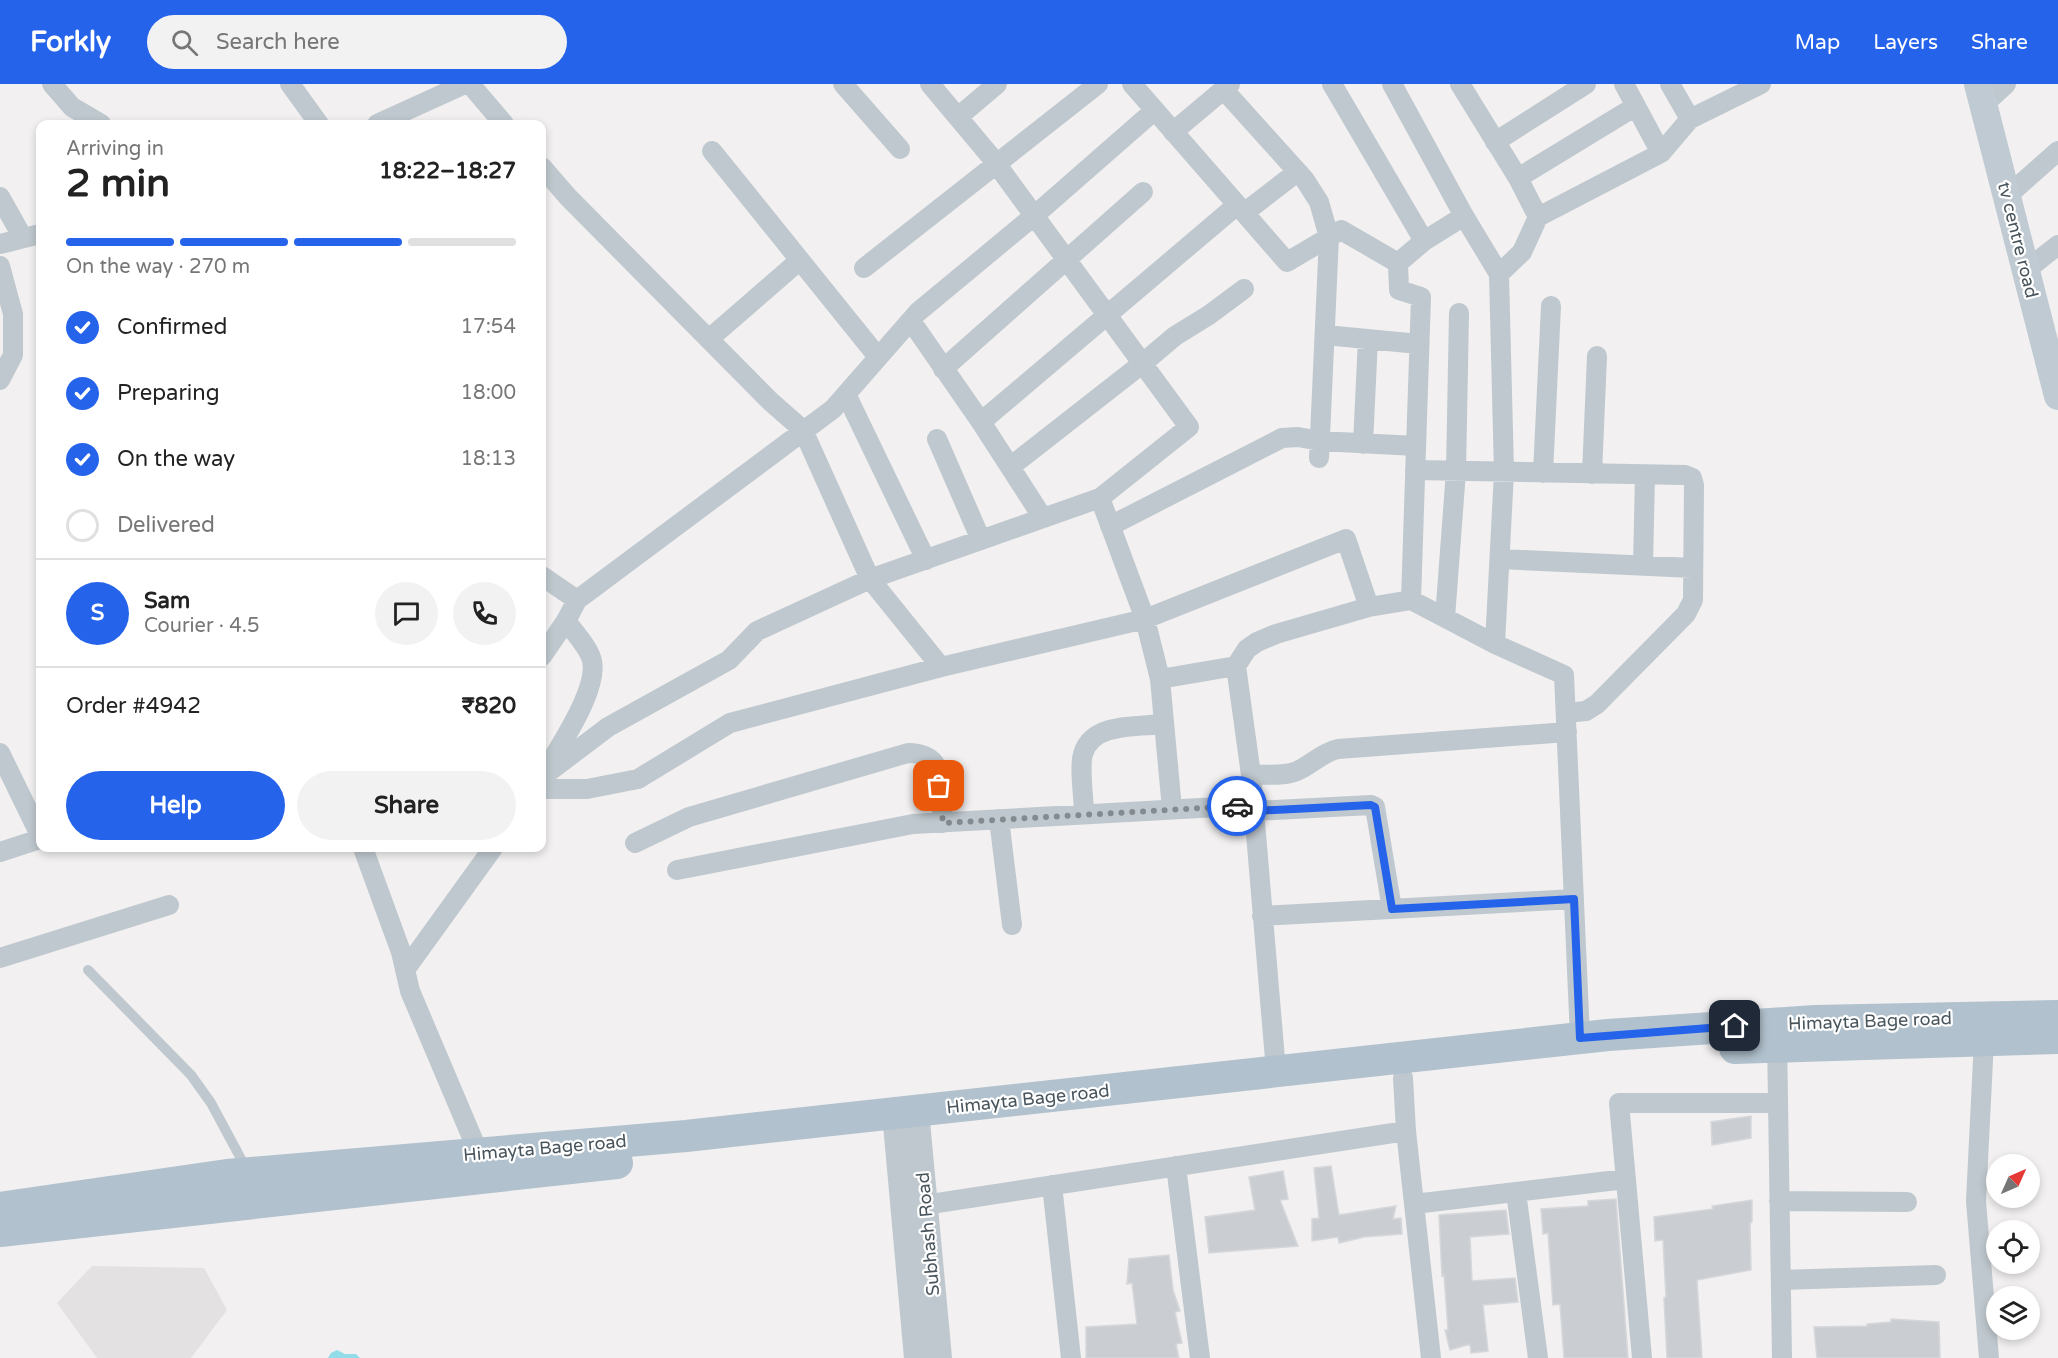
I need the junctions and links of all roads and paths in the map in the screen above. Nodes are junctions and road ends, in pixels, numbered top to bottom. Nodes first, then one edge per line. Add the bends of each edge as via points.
1 (52, 84) edge
2 (290, 84) edge
3 (465, 84) edge
4 (470, 84) edge
5 (843, 84) edge
6 (930, 84) edge
7 (997, 84) edge
8 (1098, 84) edge
9 (1332, 84) edge
10 (1392, 84) edge
11 (1460, 84) edge
12 (1586, 84) edge
13 (1624, 84) edge
14 (1670, 84) edge
15 (1761, 84) edge
16 (2006, 84) edge
17 (1140, 87) edge
18 (1227, 87) edge
19 (1980, 94) edge
20 (1636, 106) junction
21 (1155, 110) junction
22 (958, 117) junction
23 (1690, 119) junction
24 (94, 120) edge
25 (316, 120) edge
26 (386, 120) edge
27 (501, 120) edge
28 (1173, 132) junction
29 (1495, 142) junction
30 (900, 149) dead end
31 (712, 151) dead end
32 (2058, 151) edge
33 (1661, 153) junction
34 (997, 164) junction
35 (546, 171) edge
36 (1297, 172) junction
37 (1518, 178) junction
38 (1143, 192) dead end
39 (0, 197) edge
40 (2006, 197) junction
41 (1241, 209) junction
42 (1034, 215) junction
43 (1464, 216) junction
44 (1538, 217) junction
45 (32, 236) edge
46 (1329, 237) junction
47 (1424, 241) junction
48 (0, 244) edge
49 (2058, 245) edge
50 (1066, 259) junction
51 (800, 260) junction
52 (1398, 263) junction
53 (0, 266) edge
54 (864, 268) dead end
55 (2025, 270) junction
56 (1499, 274) junction
57 (1244, 289) dead end
58 (1551, 306) dead end
59 (1459, 313) dead end
60 (1107, 315) junction
61 (911, 321) junction
62 (1325, 335) junction
63 (2051, 337) edge
64 (709, 339) junction
65 (1368, 339) junction
66 (1419, 344) junction
67 (1597, 356) dead end
68 (878, 357) junction
69 (1143, 363) junction
70 (943, 369) junction
71 (0, 380) edge
72 (846, 394) junction
73 (2058, 396) edge
74 (981, 422) junction
75 (802, 430) junction
76 (937, 439) dead end
77 (1363, 444) junction
78 (1416, 446) junction
79 (1320, 450) junction
80 (1010, 467) junction
81 (1415, 470) junction
82 (1456, 471) junction
83 (1504, 472) junction
84 (1543, 473) junction
85 (1592, 474) junction
86 (1645, 475) junction
87 (1100, 498) junction
88 (1043, 518) junction
89 (1110, 526) junction
90 (981, 540) junction
91 (1500, 559) junction
92 (926, 560) junction
93 (1643, 566) junction
94 (1693, 568) junction
95 (546, 579) edge
96 (870, 579) junction
97 (577, 600) junction
98 (1411, 600) junction
99 (1369, 607) junction
100 (1445, 618) junction
101 (1145, 619) junction
102 (566, 621) junction
103 (1495, 644) junction
104 (546, 650) edge
105 (1236, 666) junction
106 (941, 667) junction
107 (1160, 679) junction
108 (1567, 722) junction
109 (1164, 724) junction
110 (0, 753) edge
111 (546, 770) edge
112 (546, 774) edge
113 (1251, 775) junction
114 (546, 789) edge
115 (1254, 808) junction
116 (1172, 809) junction
117 (1084, 814) junction
118 (999, 819) junction
119 (943, 823) junction
120 (36, 827) edge
121 (36, 840) edge
122 (635, 843) dead end
123 (0, 852) edge
124 (364, 852) edge
125 (490, 852) edge
126 (677, 870) dead end
127 (1574, 899) junction
128 (169, 905) dead end
129 (1392, 909) junction
130 (1262, 916) junction
131 (1012, 925) dead end
132 (0, 958) edge
133 (88, 969) dead end
134 (405, 970) junction
135 (2058, 1016) edge
136 (1777, 1035) junction
137 (1580, 1038) junction
138 (2058, 1038) edge
139 (1984, 1040) junction
140 (1276, 1071) junction
141 (1403, 1078) junction
142 (1778, 1103) junction
143 (907, 1122) junction
144 (1406, 1131) junction
145 (479, 1154) junction
146 (1176, 1166) junction
147 (249, 1173) junction
148 (1626, 1179) junction
149 (1052, 1185) junction
150 (1516, 1192) junction
151 (181, 1196) junction
152 (1779, 1201) junction
153 (1907, 1202) dead end
154 (1414, 1204) junction
155 (915, 1206) junction
156 (0, 1208) edge
157 (0, 1231) edge
158 (1936, 1275) dead end
159 (1780, 1280) junction
160 (917, 1358) edge
161 (939, 1358) edge
162 (1071, 1358) edge
163 (1200, 1358) edge
164 (1431, 1358) edge
165 (1538, 1358) edge
166 (1642, 1358) edge
167 (1782, 1358) edge
168 (1989, 1358) edge

1 - 24 street via 72,107
2 - 25 street
3 - 26 street
4 - 27 street
5 - 30 street
6 - 22 street
7 - 22 street
8 - 34 street
9 - 47 street
10 - 43 street
11 - 29 street
12 - 29 street
13 - 20 street
14 - 23 street
15 - 23 street
16 - 19 street
17 - 21 street
18 - 28 street
18 - 36 street
19 - 40 main road, tv centre road
20 - 33 street
20 - 37 street
21 - 28 street
21 - 42 street
22 - 34 street
23 - 33 street
28 - 41 street
29 - 37 street
31 - 51 street
32 - 40 street
33 - 44 street
34 - 42 street
34 - 54 street
35 - 64 street
36 - 41 street
36 - 46 street via 1319,202
37 - 44 street
38 - 50 street
39 - 45 street
40 - 55 main road, tv centre road
41 - 46 street via 1287,262
41 - 60 street
42 - 50 street
42 - 61 street
43 - 47 street
43 - 56 street
44 - 56 street via 1522,252
45 - 48 street
46 - 52 street via 1341,230
46 - 62 street
47 - 52 street
49 - 55 street
50 - 60 street
50 - 70 street
51 - 64 street
51 - 68 street
52 - 66 street via 1400,290 1420,297
53 - 71 street via 13,314 13,355
55 - 63 main road, tv centre road
56 - 83 street
57 - 69 street via 1174,336
58 - 84 street
59 - 82 street
60 - 69 street
60 - 74 street
61 - 68 street
61 - 70 street
62 - 65 street
62 - 79 street
63 - 73 main road, tv centre road
64 - 75 street
65 - 66 street
65 - 77 street
66 - 78 street
67 - 85 street
68 - 72 street
69 - 80 street
69 - 87 street via 1189,427
70 - 74 street
72 - 75 street via 833,409
72 - 92 street
74 - 80 street
75 - 96 street
75 - 97 street
76 - 90 street
77 - 78 street
77 - 79 street
78 - 81 street
79 - 89 street via 1298,436 1282,438
80 - 88 street
81 - 82 street
81 - 98 street
82 - 83 street
82 - 100 street
83 - 84 street
83 - 91 street
84 - 85 street
85 - 86 street
86 - 93 street
86 - 94 street via 1692,478
87 - 88 street
87 - 89 street
88 - 90 street
89 - 101 street
90 - 92 street
91 - 93 street
91 - 103 street
92 - 96 street
93 - 94 street
94 - 108 street via 1693,600 1686,614 1597,705
95 - 97 street
96 - 106 street
96 - 112 street via 758,632 729,660 608,728
97 - 102 street
98 - 99 street
98 - 100 street
99 - 101 street via 1346,539
99 - 105 street via 1257,642
100 - 103 street
101 - 106 street
101 - 107 street
102 - 104 street
102 - 111 street via 592,656 592,679 582,708
103 - 108 street via 1564,675
105 - 107 street
105 - 113 street
106 - 114 street via 730,723 638,779 587,789
107 - 109 street
108 - 113 street via 1338,749 1296,772
108 - 127 street
109 - 116 street
109 - 117 street via 1108,730 1089,741 1082,755
110 - 120 street
113 - 115 street
115 - 116 street
115 - 129 street via 1375,807
115 - 130 street
116 - 117 street
117 - 118 street
118 - 119 street
118 - 131 street
119 - 122 street via 937,768 928,757 908,753 689,817
119 - 126 street via 913,824
121 - 123 street
124 - 134 street
125 - 134 street
127 - 129 street
127 - 137 street
128 - 132 street
129 - 130 street
130 - 140 street
133 - 147 lane via 191,1075
134 - 145 street via 410,991
135 - 136 main road, Himayta Bage road via 1815,1021
136 - 137 main road, Himayta Bage road
136 - 139 main road
136 - 141 main road
136 - 142 street
137 - 140 main road, Himayta Bage road
138 - 139 main road
139 - 168 street via 1976,1201
140 - 143 main road, Himayta Bage road
141 - 143 main road
141 - 144 street
142 - 148 street via 1619,1103
142 - 152 street
143 - 145 main road, Himayta Bage road
143 - 151 main road
143 - 155 street, Subhash Road
144 - 146 street
144 - 154 street
145 - 147 main road, Himayta Bage road
146 - 149 street
146 - 163 street
147 - 151 main road, Himayta Bage road
148 - 150 street
148 - 166 street
149 - 155 street
149 - 162 street
150 - 154 street
150 - 165 street
151 - 156 main road, Himayta Bage road
151 - 157 main road
152 - 153 street
152 - 159 street
154 - 164 street
155 - 160 street, Subhash Road
155 - 161 street, Subhash Road
158 - 159 street
159 - 167 street

